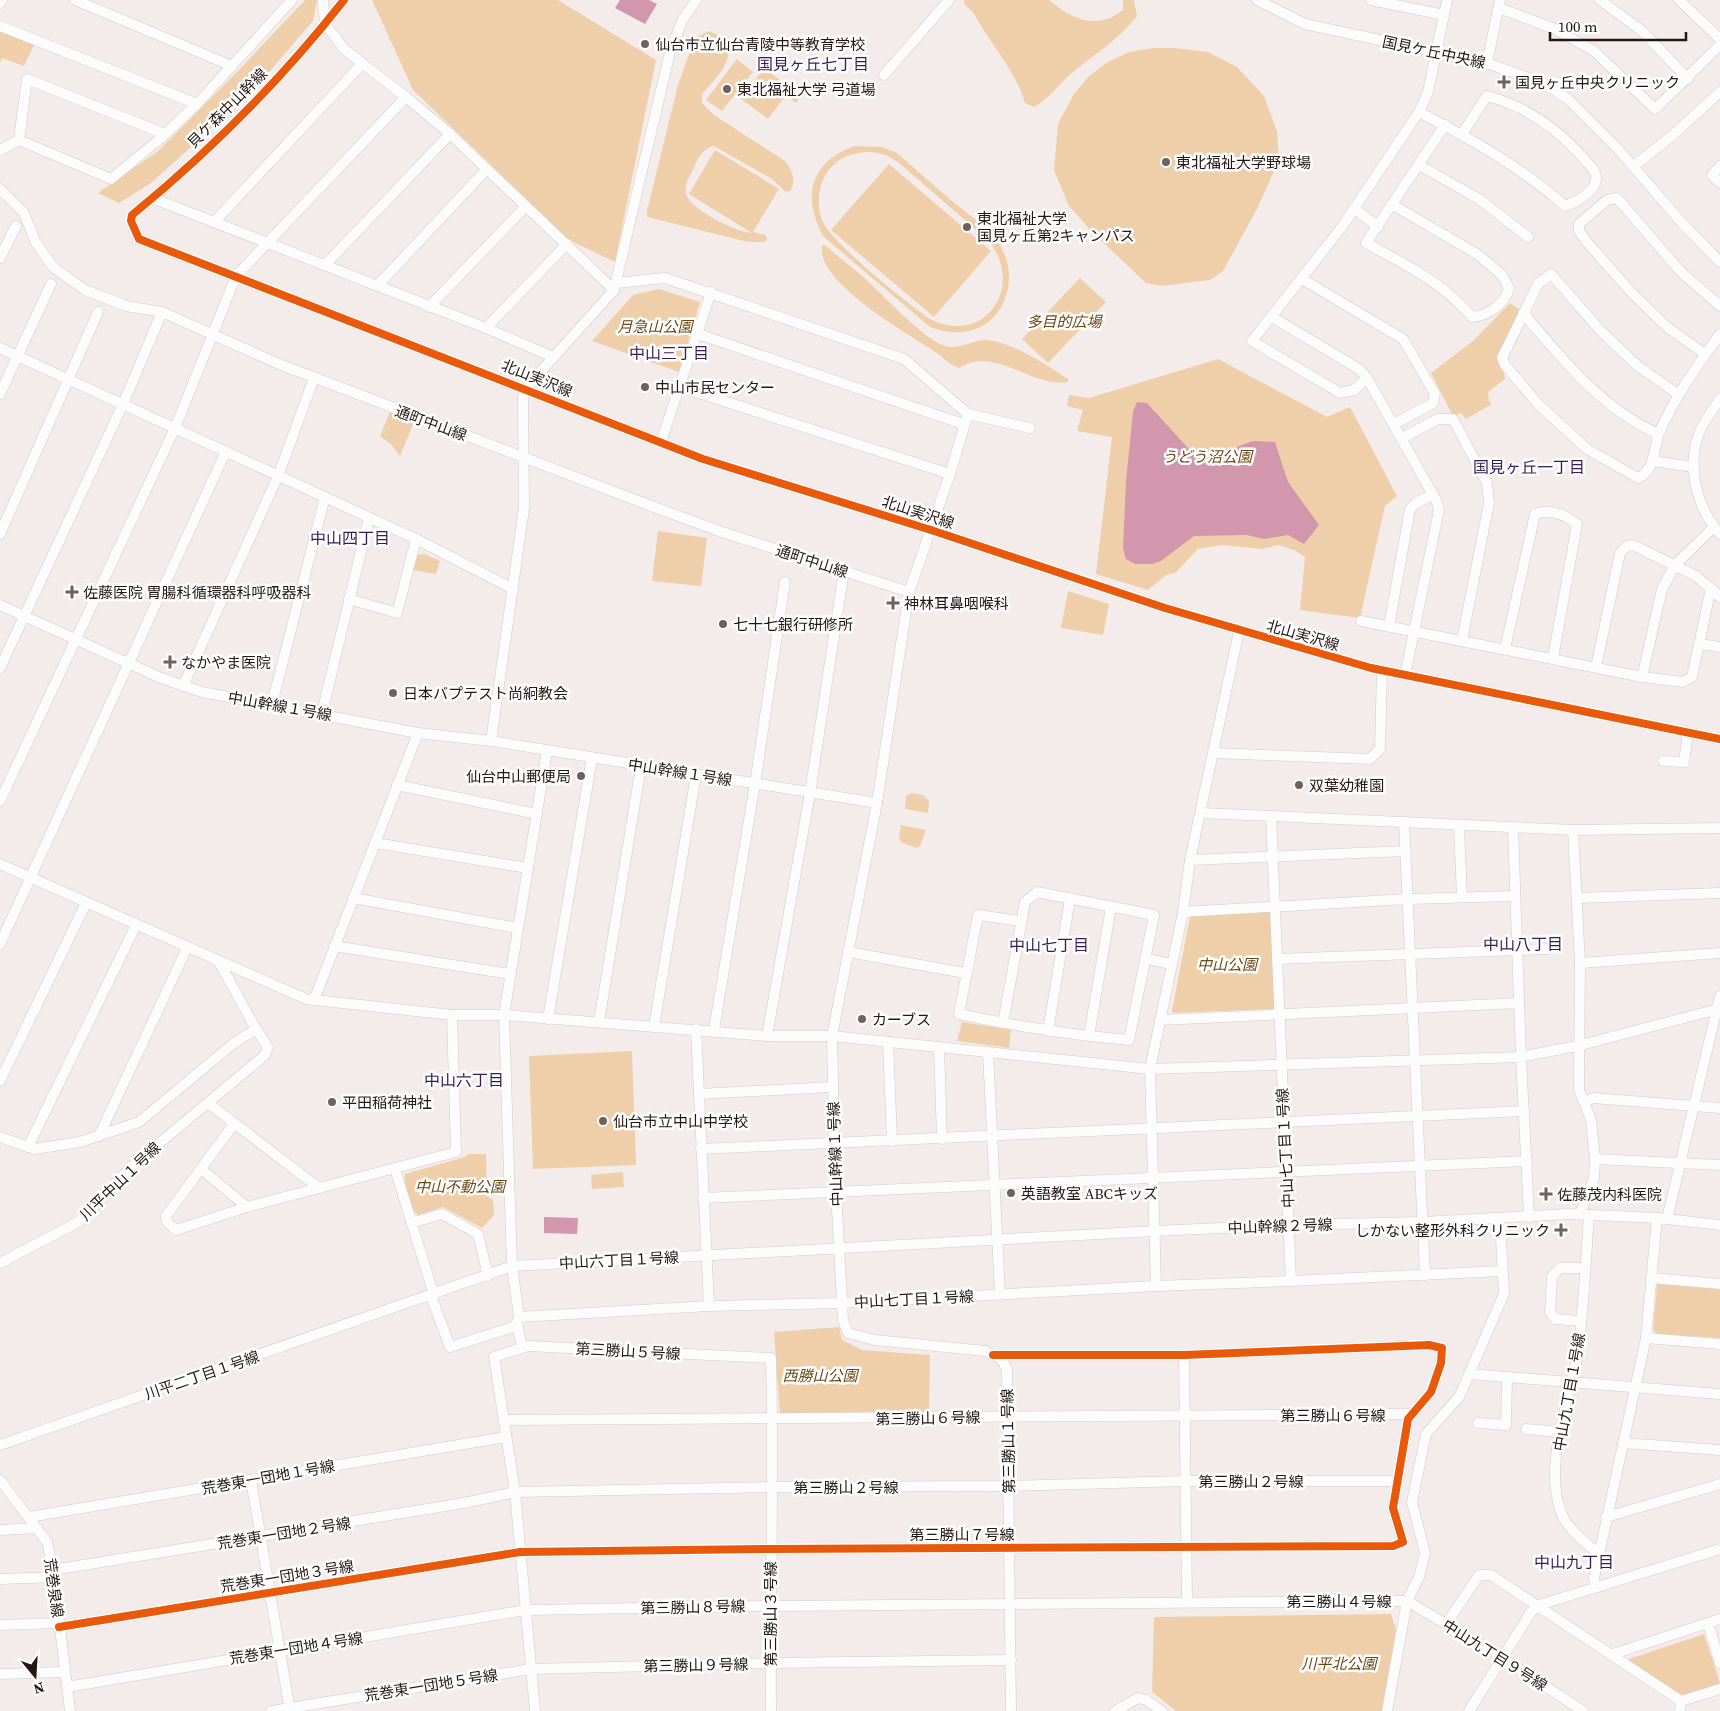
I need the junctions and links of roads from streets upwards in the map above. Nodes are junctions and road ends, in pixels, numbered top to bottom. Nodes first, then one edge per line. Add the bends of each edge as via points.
1 (75, 0) edge
2 (292, 0) edge
3 (322, 0) edge
4 (344, 0) edge
5 (696, 0) edge
6 (949, 0) edge
7 (1256, 0) edge
8 (1371, 0) edge
9 (1447, 0) edge
10 (1600, 0) edge
11 (1679, 0) edge
12 (1394, 2) edge
13 (1500, 4) edge
14 (1444, 15) junction
15 (325, 24) junction
16 (0, 26) edge
17 (1720, 39) edge
18 (1720, 46) edge
19 (1438, 52) junction
20 (1487, 63) junction
21 (362, 64) junction
22 (232, 66) junction
23 (884, 76) dead end
24 (1688, 78) junction
25 (1720, 92) edge
26 (406, 97) junction
27 (197, 104) junction
28 (1419, 112) junction
29 (1445, 126) junction
30 (165, 134) junction
31 (450, 134) junction
32 (1462, 134) junction
33 (19, 140) junction
34 (0, 150) edge
35 (1419, 165) junction
36 (1634, 166) junction
37 (1720, 166) edge
38 (486, 170) junction
39 (1720, 183) edge
40 (0, 189) edge
41 (152, 198) junction
42 (1393, 205) junction
43 (526, 206) junction
44 (1354, 208) junction
45 (214, 222) junction
46 (16, 226) dead end
47 (1378, 227) junction
48 (134, 231) joint
49 (1528, 237) dead end
50 (269, 243) junction
51 (567, 244) junction
52 (0, 258) edge
53 (1720, 262) edge
54 (325, 265) junction
55 (236, 276) junction
56 (1302, 278) junction
57 (51, 284) dead end
58 (378, 285) junction
59 (615, 287) junction
60 (711, 292) junction
61 (1720, 306) edge
62 (430, 307) junction
63 (98, 312) dead end
64 (162, 312) junction
65 (1523, 313) junction
66 (1272, 317) junction
67 (486, 328) junction
68 (698, 334) junction
69 (213, 336) junction
70 (1719, 337) edge
71 (0, 348) edge
72 (1705, 354) junction
73 (17, 356) junction
74 (553, 357) junction
75 (314, 378) junction
76 (1367, 378) junction
77 (69, 380) junction
78 (680, 387) junction
79 (526, 388) junction
80 (0, 394) edge
81 (1678, 394) junction
82 (1720, 399) edge
83 (122, 404) junction
84 (968, 414) junction
85 (963, 424) junction
86 (1394, 424) junction
87 (175, 428) junction
88 (1030, 428) dead end
89 (1658, 434) junction
90 (1402, 438) junction
91 (661, 442) junction
92 (226, 451) junction
93 (522, 459) junction
94 (1652, 461) junction
95 (1694, 468) junction
96 (950, 474) junction
97 (278, 476) junction
98 (1433, 494) junction
99 (325, 497) junction
100 (369, 518) junction
101 (931, 530) junction
102 (1717, 531) edge
103 (0, 534) edge
104 (416, 539) junction
105 (1675, 565) junction
106 (844, 571) junction
107 (785, 582) dead end
108 (1711, 588) junction
109 (513, 589) junction
110 (909, 592) junction
111 (1720, 597) edge
112 (349, 599) junction
113 (0, 605) edge
114 (24, 616) junction
115 (1361, 620) dead end
116 (1389, 626) junction
117 (1239, 630) junction
118 (1415, 631) junction
119 (75, 639) junction
120 (1462, 640) junction
121 (1700, 644) junction
122 (1720, 647) edge
123 (1505, 649) junction
124 (1553, 658) junction
125 (129, 663) junction
126 (1596, 667) junction
127 (0, 668) edge
128 (1382, 670) junction
129 (1405, 675) junction
130 (1642, 677) junction
131 (183, 686) junction
132 (272, 704) junction
133 (322, 713) junction
134 (418, 732) junction
135 (1688, 732) junction
136 (1720, 738) edge
137 (491, 741) junction
138 (547, 751) junction
139 (1214, 753) junction
140 (592, 758) junction
141 (1663, 761) dead end
142 (641, 766) junction
143 (696, 775) junction
144 (755, 784) junction
145 (397, 785) junction
146 (810, 793) junction
147 (0, 801) edge
148 (877, 803) junction
149 (1201, 813) junction
150 (537, 814) junction
151 (1271, 816) junction
152 (1404, 822) junction
153 (1459, 825) junction
154 (1513, 828) junction
155 (1720, 828) edge
156 (1573, 830) junction
157 (375, 843) junction
158 (1406, 850) junction
159 (1272, 856) junction
160 (1190, 860) junction
161 (0, 864) edge
162 (528, 868) junction
163 (31, 878) junction
164 (1720, 894) edge
165 (1515, 896) junction
166 (1462, 897) junction
167 (353, 898) junction
168 (1577, 898) junction
169 (1070, 899) junction
170 (1408, 899) junction
171 (86, 903) junction
172 (1274, 906) junction
173 (1112, 907) junction
174 (1183, 912) junction
175 (1020, 921) junction
176 (136, 925) junction
177 (518, 928) junction
178 (0, 944) edge
179 (334, 946) junction
180 (187, 948) junction
181 (1546, 948) dead end
182 (1517, 949) junction
183 (848, 952) junction
184 (1411, 953) junction
185 (1720, 954) edge
186 (1146, 959) junction
187 (1277, 959) junction
188 (218, 962) junction
189 (1580, 963) junction
190 (1172, 964) junction
191 (965, 973) junction
192 (510, 974) junction
193 (1720, 996) edge
194 (314, 1000) junction
195 (1519, 1002) junction
196 (1414, 1008) junction
197 (1719, 1010) edge
198 (1279, 1013) junction
199 (452, 1015) junction
200 (504, 1015) junction
201 (548, 1019) junction
202 (1160, 1020) junction
203 (599, 1022) junction
204 (1003, 1023) junction
205 (654, 1026) junction
206 (256, 1029) junction
207 (696, 1029) junction
208 (714, 1030) junction
209 (1048, 1031) junction
210 (767, 1036) junction
211 (832, 1036) junction
212 (1089, 1036) junction
213 (888, 1042) junction
214 (1581, 1045) junction
215 (938, 1047) junction
216 (1708, 1049) junction
217 (988, 1052) junction
218 (1720, 1052) edge
219 (1520, 1057) junction
220 (1416, 1059) junction
221 (1281, 1064) junction
222 (1150, 1069) junction
223 (0, 1080) edge
224 (832, 1087) junction
225 (698, 1094) junction
226 (1584, 1102) junction
227 (208, 1103) junction
228 (1694, 1106) junction
229 (1720, 1108) edge
230 (1524, 1111) junction
231 (1418, 1116) junction
232 (1284, 1123) junction
233 (234, 1124) junction
234 (1152, 1129) junction
235 (99, 1136) junction
236 (0, 1137) edge
237 (993, 1137) junction
238 (942, 1139) junction
239 (892, 1141) junction
240 (835, 1144) junction
241 (28, 1147) junction
242 (701, 1149) junction
243 (1595, 1159) junction
244 (1527, 1161) junction
245 (1680, 1162) junction
246 (1720, 1165) edge
247 (1420, 1166) junction
248 (201, 1169) junction
249 (394, 1169) junction
250 (1286, 1173) junction
251 (1153, 1178) junction
252 (996, 1185) junction
253 (319, 1188) junction
254 (836, 1192) junction
255 (703, 1198) junction
256 (247, 1207) junction
257 (1585, 1214) junction
258 (1529, 1217) junction
259 (1500, 1219) junction
260 (1662, 1219) junction
261 (1422, 1222) junction
262 (411, 1223) junction
263 (1289, 1225) junction
264 (1720, 1225) edge
265 (1155, 1231) junction
266 (997, 1240) junction
267 (840, 1249) junction
268 (706, 1255) junction
269 (0, 1262) edge
270 (512, 1266) junction
271 (1585, 1268) junction
272 (1502, 1271) junction
273 (1424, 1275) junction
274 (488, 1276) junction
275 (1651, 1278) junction
276 (1291, 1281) junction
277 (1720, 1284) edge
278 (1156, 1286) junction
279 (1000, 1294) junction
280 (433, 1295) junction
281 (843, 1304) junction
282 (404, 1305) joint
283 (709, 1306) junction
284 (518, 1320) junction
285 (1581, 1321) junction
286 (1646, 1338) junction
287 (1720, 1344) edge
288 (522, 1347) junction
289 (993, 1355) junction
290 (1184, 1355) junction
291 (1469, 1374) junction
292 (1507, 1376) junction
293 (1571, 1381) junction
294 (1636, 1386) junction
295 (1720, 1394) edge
296 (1412, 1414) junction
297 (1183, 1416) junction
298 (1007, 1417) junction
299 (504, 1420) junction
300 (773, 1420) junction
301 (1478, 1423) dead end
302 (1526, 1428) dead end
303 (1561, 1432) junction
304 (506, 1437) junction
305 (1623, 1443) junction
306 (0, 1444) edge
307 (1720, 1450) edge
308 (0, 1480) edge
309 (251, 1480) junction
310 (1185, 1481) junction
311 (1397, 1481) junction
312 (1720, 1484) edge
313 (1009, 1486) junction
314 (773, 1487) junction
315 (514, 1492) junction
316 (29, 1517) junction
317 (1606, 1518) junction
318 (37, 1528) junction
319 (0, 1530) edge
320 (260, 1537) junction
321 (1186, 1547) junction
322 (1010, 1548) junction
323 (770, 1549) junction
324 (1720, 1549) edge
325 (520, 1552) junction
326 (1599, 1554) junction
327 (54, 1573) junction
328 (0, 1579) edge
329 (1595, 1587) junction
330 (269, 1593) junction
331 (1407, 1601) junction
332 (1187, 1602) junction
333 (1010, 1604) junction
334 (1539, 1605) junction
335 (770, 1606) junction
336 (526, 1610) junction
337 (1720, 1619) edge
338 (1708, 1623) junction
339 (1446, 1624) junction
340 (0, 1625) edge
341 (59, 1625) junction
342 (279, 1651) junction
343 (1613, 1654) junction
344 (1502, 1658) junction
345 (1011, 1660) junction
346 (770, 1663) junction
347 (1720, 1663) edge
348 (531, 1669) junction
349 (64, 1672) junction
350 (0, 1674) edge
351 (67, 1687) junction
352 (1720, 1689) edge
353 (1680, 1706) edge
354 (290, 1710) edge
355 (70, 1711) edge
356 (271, 1711) edge
357 (535, 1711) edge
358 (771, 1711) edge
359 (1011, 1711) edge
360 (1116, 1711) edge
361 (1162, 1711) edge
362 (1386, 1711) edge
363 (1469, 1711) edge
364 (1583, 1711) edge

1 - 22 street
2 - 22 street
3 - 15 street
4 - 15 street, 貝ケ森中山幹線
5 - 59 street via 682,21 670,52
6 - 23 street
7 - 19 street, 国見ケ丘中央線 via 1306,24
8 - 12 street
9 - 14 street
10 - 24 street via 1642,31
11 - 17 street
12 - 14 street
13 - 20 street
13 - 24 street via 1594,51 1655,109
14 - 19 street
15 - 21 street via 345,50
15 - 41 street, 貝ケ森中山幹線 via 226,132
16 - 27 street
18 - 24 street
19 - 20 street, 国見ケ丘中央線
19 - 28 street via 1428,92
20 - 36 street, 国見ケ丘中央線 via 1545,84 1568,99
21 - 26 street
21 - 45 street
22 - 27 street
25 - 36 street
26 - 31 street
26 - 50 street
27 - 30 street
28 - 29 street
28 - 44 street
29 - 32 street
29 - 35 street
30 - 33 street via 111,179
30 - 33 street via 27,79
31 - 38 street
31 - 54 street
32 - 32 street via 1537,182 1565,206 1575,203 1596,180 1594,170 1573,146 1541,120 1498,99 1487,96
33 - 34 street
35 - 42 street
35 - 49 street via 1479,199
36 - 53 street, 国見ケ丘中央線
37 - 39 street via 1712,174
38 - 43 street
38 - 58 street
40 - 64 street, 通町中山線 via 24,214 36,243 53,267 85,290 126,306
41 - 45 street
41 - 48 street, 貝ケ森中山幹線 via 131,218
42 - 47 street
42 - 47 street via 1478,254 1502,275 1509,288 1507,296 1481,317 1472,317 1450,293 1366,243
43 - 51 street
43 - 62 street
44 - 47 street
44 - 56 street
45 - 50 street
46 - 52 street
48 - 55 street, 北山実沢線 via 139,239
50 - 54 street
50 - 55 street
51 - 59 street
51 - 67 street
54 - 58 street
55 - 69 street
55 - 79 street, 北山実沢線
56 - 66 street
56 - 86 street via 1402,339 1435,394 1433,403
57 - 73 street
58 - 62 street
59 - 60 street via 665,278
59 - 74 street
60 - 68 street
60 - 84 street via 904,358
61 - 72 street via 1681,272 1617,198 1607,200 1579,224 1579,231 1586,241 1632,293 1667,327
62 - 67 street
63 - 77 street
64 - 69 street, 通町中山線
64 - 83 street
65 - 81 street via 1538,284 1551,274 1599,329 1639,367
65 - 89 street via 1598,395 1631,422
65 - 94 street via 1502,358 1538,404 1587,450 1638,478 1644,475
66 - 76 street via 1359,369
66 - 76 street via 1252,341 1340,393 1354,390
67 - 74 street
68 - 78 street
68 - 85 street
69 - 75 street, 通町中山線
69 - 87 street
70 - 72 street
71 - 73 street
72 - 81 street
73 - 77 street
73 - 80 street
74 - 79 street
75 - 93 street, 通町中山線
75 - 97 street
76 - 86 street
77 - 83 street
77 - 103 street
78 - 91 street
78 - 96 street
79 - 91 street, 北山実沢線
79 - 93 street
81 - 89 street
82 - 95 street via 1698,434
83 - 87 street
83 - 114 street
84 - 85 street
84 - 88 street
85 - 96 street
86 - 90 street
87 - 92 street
87 - 119 street
89 - 94 street
90 - 98 street
90 - 120 street via 1438,419 1453,419 1487,482 1489,503
91 - 101 street, 北山実沢線 via 703,459
92 - 97 street
92 - 125 street
93 - 106 street, 通町中山線 via 722,532
93 - 109 street via 524,508
94 - 95 street
95 - 102 street via 1700,501
96 - 101 street
97 - 99 street
97 - 131 street
98 - 116 street via 1410,509
98 - 118 street via 1439,510
99 - 100 street
99 - 132 street
100 - 104 street
100 - 112 street
101 - 110 street
101 - 117 street, 北山実沢線
102 - 105 street
104 - 109 street
104 - 112 street via 397,613
105 - 108 street
105 - 126 street via 1632,545 1620,553
105 - 130 street via 1662,589
106 - 110 street, 通町中山線
106 - 146 street
107 - 144 street
108 - 111 street
108 - 121 street
109 - 137 street
110 - 148 street
112 - 133 street
113 - 114 street, 中山幹線１号線
114 - 119 street, 中山幹線１号線
114 - 127 street
115 - 116 street
116 - 118 street
117 - 128 street, 北山実沢線
117 - 139 street
118 - 120 street
118 - 129 street
119 - 125 street, 中山幹線１号線
119 - 147 street
120 - 123 street
121 - 122 street
121 - 130 street via 1692,678 1683,682
123 - 124 street
123 - 124 street via 1535,514 1552,512 1577,524
124 - 126 street
125 - 131 street, 中山幹線１号線
125 - 163 street
126 - 130 street
128 - 129 street, 北山実沢線
128 - 139 street via 1380,749 1370,758
129 - 135 street, 北山実沢線
131 - 132 street, 中山幹線１号線
132 - 133 street, 中山幹線１号線
133 - 134 street, 中山幹線１号線
134 - 137 street, 中山幹線１号線
134 - 145 street
135 - 136 street, 北山実沢線
135 - 141 street via 1684,762
137 - 138 street, 中山幹線１号線
138 - 140 street, 中山幹線１号線
138 - 150 street
139 - 149 street
140 - 142 street, 中山幹線１号線
140 - 201 street
142 - 143 street, 中山幹線１号線
142 - 203 street
143 - 144 street, 中山幹線１号線
143 - 205 street
144 - 146 street, 中山幹線１号線
144 - 208 street
145 - 150 street
145 - 157 street
146 - 148 street, 中山幹線１号線
146 - 210 street
148 - 183 street, 中山幹線１号線
149 - 151 street
149 - 160 street
150 - 162 street
151 - 152 street
151 - 159 street, 中山七丁目１号線
152 - 153 street
152 - 158 street
153 - 154 street
153 - 166 street
154 - 156 street
154 - 165 street
155 - 156 street
156 - 168 street, 中山九丁目１号線
157 - 162 street
157 - 167 street
158 - 159 street
158 - 170 street
159 - 160 street
159 - 172 street, 中山七丁目１号線
160 - 174 street
161 - 163 street
162 - 177 street
163 - 171 street
163 - 178 street
164 - 168 street
165 - 166 street
165 - 182 street
166 - 170 street
167 - 177 street
167 - 179 street
168 - 189 street, 中山九丁目１号線
169 - 173 street
169 - 175 street via 1037,892 1025,902
169 - 209 street
170 - 172 street
170 - 184 street
171 - 176 street
171 - 223 street
172 - 174 street
172 - 187 street, 中山七丁目１号線
173 - 186 street via 1154,915
173 - 212 street
174 - 190 street
175 - 191 street via 978,915
175 - 204 street
176 - 180 street
176 - 241 street
177 - 192 street
179 - 192 street
179 - 194 street
180 - 188 street
180 - 235 street
181 - 182 street
182 - 184 street
182 - 195 street
183 - 191 street
183 - 211 street, 中山幹線１号線
184 - 187 street
184 - 196 street
185 - 189 street
186 - 190 street
186 - 212 street via 1129,1040
187 - 198 street, 中山七丁目１号線
188 - 194 street
188 - 206 street
189 - 214 street, 中山九丁目１号線
190 - 202 street
191 - 204 street via 959,1014
192 - 200 street
193 - 197 street
194 - 199 street
195 - 196 street
195 - 219 street
196 - 198 street
196 - 220 street
197 - 214 street
197 - 216 street
198 - 202 street
198 - 221 street, 中山七丁目１号線
199 - 200 street
199 - 249 street via 456,1152
200 - 201 street
200 - 270 street
201 - 203 street
202 - 222 street
203 - 205 street
204 - 209 street
205 - 207 street
206 - 227 street, 川平中山１号線 via 268,1046 265,1055
206 - 235 street via 234,1043 139,1122
207 - 208 street
207 - 225 street
208 - 210 street
209 - 212 street
210 - 211 street
211 - 213 street
211 - 224 street, 中山幹線１号線
213 - 215 street
213 - 239 street
214 - 219 street
214 - 226 street, 中山九丁目１号線 via 1579,1090
215 - 217 street
215 - 238 street
216 - 218 street
216 - 228 street
217 - 222 street
217 - 237 street
219 - 220 street
219 - 230 street
220 - 221 street
220 - 231 street
221 - 222 street
221 - 232 street, 中山七丁目１号線
222 - 234 street
224 - 225 street
224 - 240 street, 中山幹線１号線
225 - 242 street
226 - 228 street via 1593,1098
226 - 243 street, 中山九丁目１号線 via 1591,1120
227 - 233 street
227 - 269 street, 川平中山１号線 via 132,1166 80,1221
228 - 229 street
228 - 245 street
230 - 231 street
230 - 244 street
231 - 232 street
231 - 247 street
232 - 234 street
232 - 250 street, 中山七丁目１号線
233 - 248 street
233 - 253 street
234 - 237 street
234 - 251 street
235 - 241 street via 80,1142 34,1149
236 - 241 street
237 - 238 street
237 - 252 street
238 - 239 street
239 - 240 street
240 - 242 street
240 - 254 street, 中山幹線１号線
242 - 255 street
243 - 245 street
243 - 257 street, 中山九丁目１号線
244 - 247 street
244 - 258 street
245 - 246 street
245 - 260 street
247 - 250 street
247 - 261 street
248 - 256 street
248 - 256 street via 166,1216 167,1222 176,1230
249 - 253 street
249 - 262 street
250 - 251 street
250 - 263 street, 中山七丁目１号線
251 - 252 street
251 - 265 street
252 - 254 street
252 - 266 street
253 - 256 street
254 - 255 street
254 - 267 street, 中山幹線１号線
255 - 268 street
257 - 258 street, 中山幹線２号線
257 - 260 street, 中山幹線２号線
257 - 271 street, 中山九丁目１号線
258 - 259 street, 中山幹線２号線
259 - 261 street, 中山幹線２号線
259 - 272 street, 第三勝山４号線
260 - 264 street, 中山幹線２号線
260 - 275 street
261 - 263 street, 中山幹線２号線
261 - 273 street
262 - 274 street via 442,1214 478,1234
262 - 280 street
263 - 265 street, 中山幹線２号線
263 - 276 street, 中山七丁目１号線
265 - 266 street, 中山幹線２号線
265 - 278 street
266 - 267 street, 中山幹線２号線
266 - 279 street
267 - 268 street, 中山六丁目１号線
267 - 281 street, 中山幹線１号線
268 - 270 street, 中山六丁目１号線
268 - 283 street
270 - 274 street, 中山六丁目１号線
270 - 284 street
271 - 285 street, 中山九丁目１号線
271 - 285 street via 1560,1268 1552,1276 1550,1312 1555,1319
272 - 273 street
272 - 291 street, 第三勝山４号線 via 1504,1294
273 - 276 street
274 - 280 street, 中山六丁目１号線
275 - 277 street
275 - 286 street
276 - 278 street, 中山七丁目１号線
278 - 279 street, 中山七丁目１号線
279 - 281 street, 中山七丁目１号線
280 - 282 street, 中山六丁目１号線
280 - 284 street via 450,1347 516,1326
281 - 283 street, 中山七丁目１号線
281 - 289 street via 843,1320 848,1333 874,1340 985,1351
282 - 306 street, 川平二丁目１号線
283 - 284 street, 中山七丁目１号線
284 - 288 street
285 - 293 street, 中山九丁目１号線
286 - 287 street
286 - 294 street
288 - 299 street, 第三勝山５号線 via 494,1357
288 - 300 street, 第三勝山５号線 via 771,1358
289 - 290 street
289 - 298 street, 第三勝山１号線 via 1001,1359 1007,1369
290 - 296 street via 1429,1345 1442,1348 1441,1363 1431,1392
290 - 297 street
291 - 292 street
291 - 331 street, 第三勝山４号線 via 1459,1397 1426,1434 1412,1502 1425,1552 1419,1577
292 - 293 street
292 - 301 street via 1506,1425
293 - 294 street
293 - 303 street, 中山九丁目１号線
294 - 295 street
294 - 305 street
296 - 297 street, 第三勝山６号線
296 - 311 street via 1408,1419
297 - 298 street, 第三勝山６号線
297 - 310 street
298 - 300 street, 第三勝山６号線
298 - 313 street, 第三勝山１号線
299 - 300 street, 第三勝山６号線
299 - 304 street, 第三勝山５号線
300 - 314 street, 第三勝山５号線
302 - 303 street
303 - 326 street, 中山九丁目１号線 via 1555,1488 1561,1514
304 - 309 street, 荒巻東一団地１号線
304 - 315 street, 第三勝山５号線
305 - 307 street
305 - 317 street
308 - 316 street, 荒巻泉線
309 - 316 street, 荒巻東一団地１号線
309 - 320 street
310 - 311 street, 第三勝山２号線
310 - 313 street, 第三勝山２号線
310 - 321 street
311 - 321 street, 第三勝山７号線 via 1393,1508 1403,1542 1393,1546
312 - 317 street
313 - 314 street, 第三勝山２号線
313 - 322 street, 第三勝山１号線
314 - 315 street, 第三勝山２号線
314 - 323 street, 第三勝山３号線
315 - 320 street, 荒巻東一団地２号線 via 464,1504
315 - 325 street
316 - 318 street, 荒巻泉線
317 - 326 street
318 - 319 street
318 - 327 street, 荒巻泉線 via 47,1542
320 - 327 street, 荒巻東一団地２号線
320 - 330 street
321 - 322 street, 第三勝山７号線
321 - 332 street
322 - 323 street, 第三勝山７号線
322 - 333 street, 第三勝山１号線
323 - 325 street, 第三勝山７号線
323 - 335 street, 第三勝山３号線
324 - 329 street
325 - 330 street, 荒巻東一団地３号線
325 - 336 street
326 - 329 street
327 - 328 street, 荒巻東一団地２号線
327 - 341 street, 荒巻泉線
329 - 334 street
330 - 341 street, 荒巻東一団地３号線
330 - 342 street
331 - 332 street, 第三勝山４号線
331 - 339 street, 中山九丁目９号線
331 - 362 street
332 - 333 street, 第三勝山４号線
333 - 335 street, 第三勝山８号線
333 - 345 street, 第三勝山１号線
334 - 339 street via 1491,1575 1479,1575
334 - 343 street
334 - 344 street via 1531,1612
335 - 336 street, 第三勝山８号線
335 - 346 street, 第三勝山３号線
336 - 342 street, 荒巻東一団地４号線
336 - 348 street
337 - 338 street
338 - 343 street
338 - 347 street
339 - 344 street, 中山九丁目９号線
340 - 341 street, 荒巻東一団地３号線
341 - 349 street, 荒巻泉線
342 - 351 street, 荒巻東一団地４号線
342 - 354 street
343 - 353 street
344 - 363 street
344 - 364 street, 中山九丁目９号線
345 - 346 street, 第三勝山９号線
345 - 359 street, 第三勝山１号線
346 - 348 street, 第三勝山９号線
346 - 358 street, 第三勝山３号線
348 - 354 street, 荒巻東一団地５号線
348 - 357 street
349 - 350 street
349 - 351 street, 荒巻泉線
351 - 355 street, 荒巻泉線
352 - 353 street
354 - 356 street, 荒巻東一団地５号線
360 - 361 street via 1138,1698

